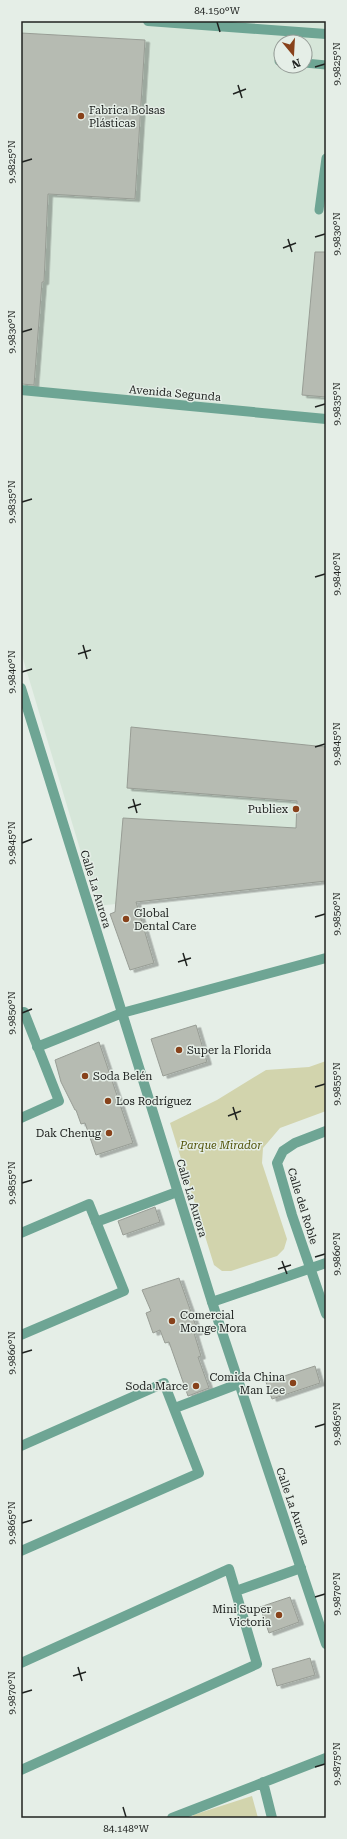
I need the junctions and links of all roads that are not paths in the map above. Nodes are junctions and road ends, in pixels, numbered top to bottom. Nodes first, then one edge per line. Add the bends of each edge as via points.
1 (148, 21) edge
2 (326, 34) edge
3 (313, 64) edge
4 (326, 65) edge
5 (326, 158) edge
6 (319, 210) dead end
7 (21, 390) edge
8 (326, 420) edge
9 (21, 688) edge
10 (326, 958) edge
11 (21, 1013) edge
12 (122, 1013) junction
13 (37, 1047) junction
14 (21, 1118) edge
15 (326, 1131) edge
16 (177, 1192) junction
17 (96, 1222) junction
18 (21, 1233) edge
19 (326, 1263) edge
20 (309, 1269) junction
21 (212, 1302) junction
22 (326, 1314) edge
23 (21, 1336) edge
24 (238, 1384) junction
25 (175, 1408) junction
26 (21, 1446) edge
27 (21, 1551) edge
28 (301, 1568) junction
29 (236, 1591) junction
30 (326, 1644) edge
31 (21, 1663) edge
32 (326, 1758) edge
33 (21, 1770) edge
34 (263, 1782) junction
35 (172, 1818) edge
36 (272, 1818) edge

1 - 2 street
3 - 4 lane
5 - 6 lane
7 - 8 street, Avenida Segunda
9 - 12 street, Calle La Aurora
10 - 12 street
11 - 13 street via 24,1012
12 - 13 street
12 - 16 street, Calle La Aurora
13 - 14 street via 59,1101
15 - 20 street, Calle del Roble via 295,1143 283,1151 277,1163
16 - 17 street
16 - 21 street, Calle La Aurora
17 - 18 street via 89,1204
17 - 23 street via 124,1291
19 - 20 street
20 - 21 street
20 - 22 street, Calle del Roble
21 - 24 street, Calle La Aurora
24 - 25 street
24 - 28 street, Calle La Aurora
25 - 26 street via 164,1383
25 - 27 street via 199,1473
28 - 29 street
28 - 30 street, Calle La Aurora
29 - 31 street via 229,1569
29 - 33 street via 257,1664
32 - 34 street
34 - 35 street
34 - 36 street

